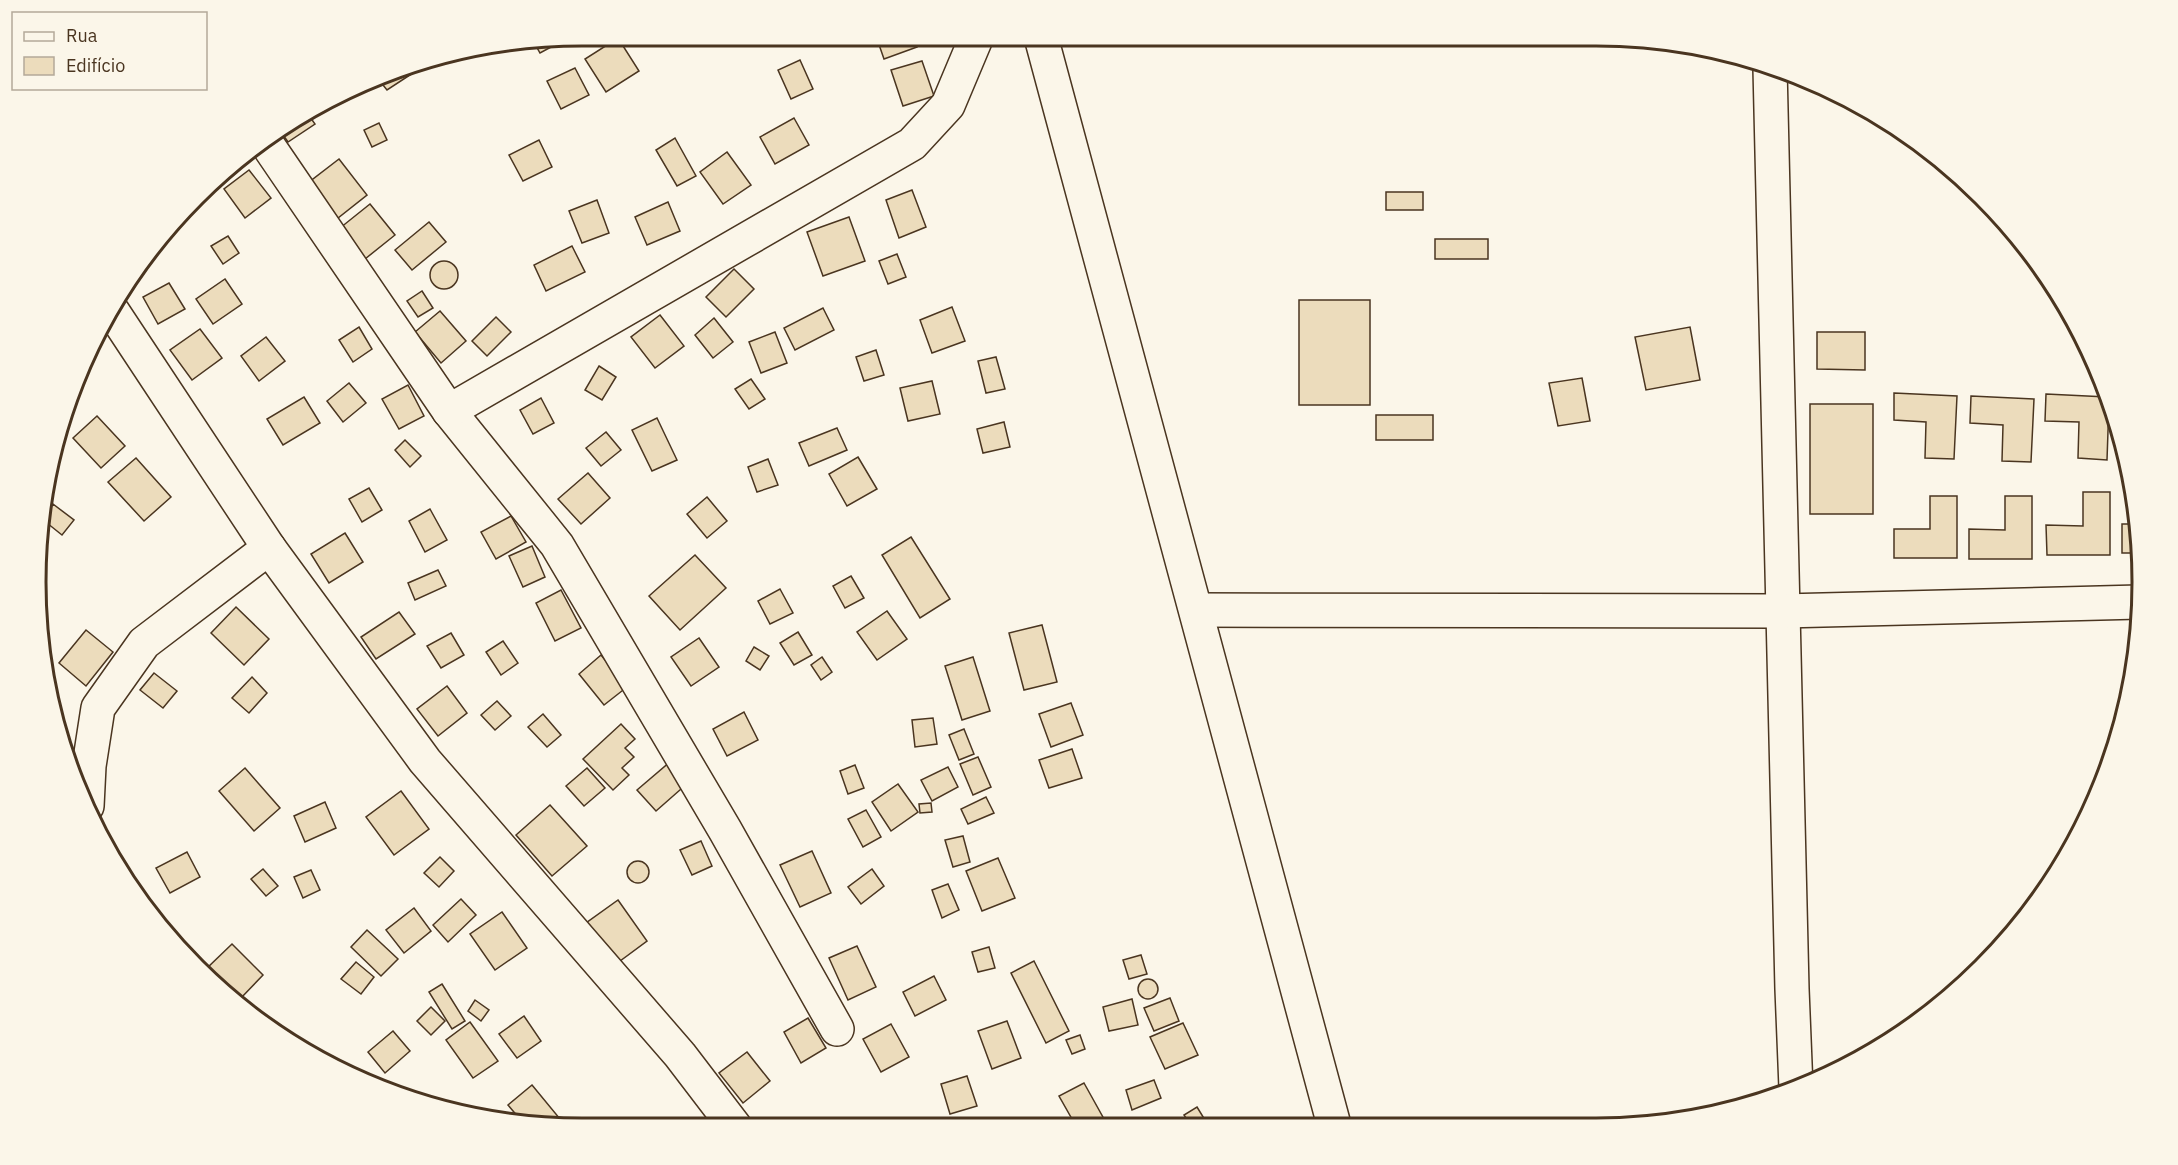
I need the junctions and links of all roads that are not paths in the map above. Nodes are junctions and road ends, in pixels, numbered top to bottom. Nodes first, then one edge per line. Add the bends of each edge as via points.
1 (973, 46) edge
2 (1044, 46) edge
3 (1770, 76) edge
4 (270, 148) edge
5 (116, 317) edge
6 (449, 411) junction
7 (269, 548) junction
8 (2131, 602) edge
9 (1196, 610) junction
10 (1783, 611) junction
11 (88, 790) edge
12 (837, 1029) dead end
13 (1796, 1080) edge
14 (728, 1118) edge
15 (1332, 1118) edge

1 - 6 street via 948,105 912,144
2 - 9 street
3 - 10 street
4 - 6 street
5 - 7 street
6 - 12 street via 557,545
7 - 11 street via 144,643 98,708
7 - 14 street via 425,761 680,1055
8 - 10 street
9 - 10 street
9 - 15 street
10 - 13 street

